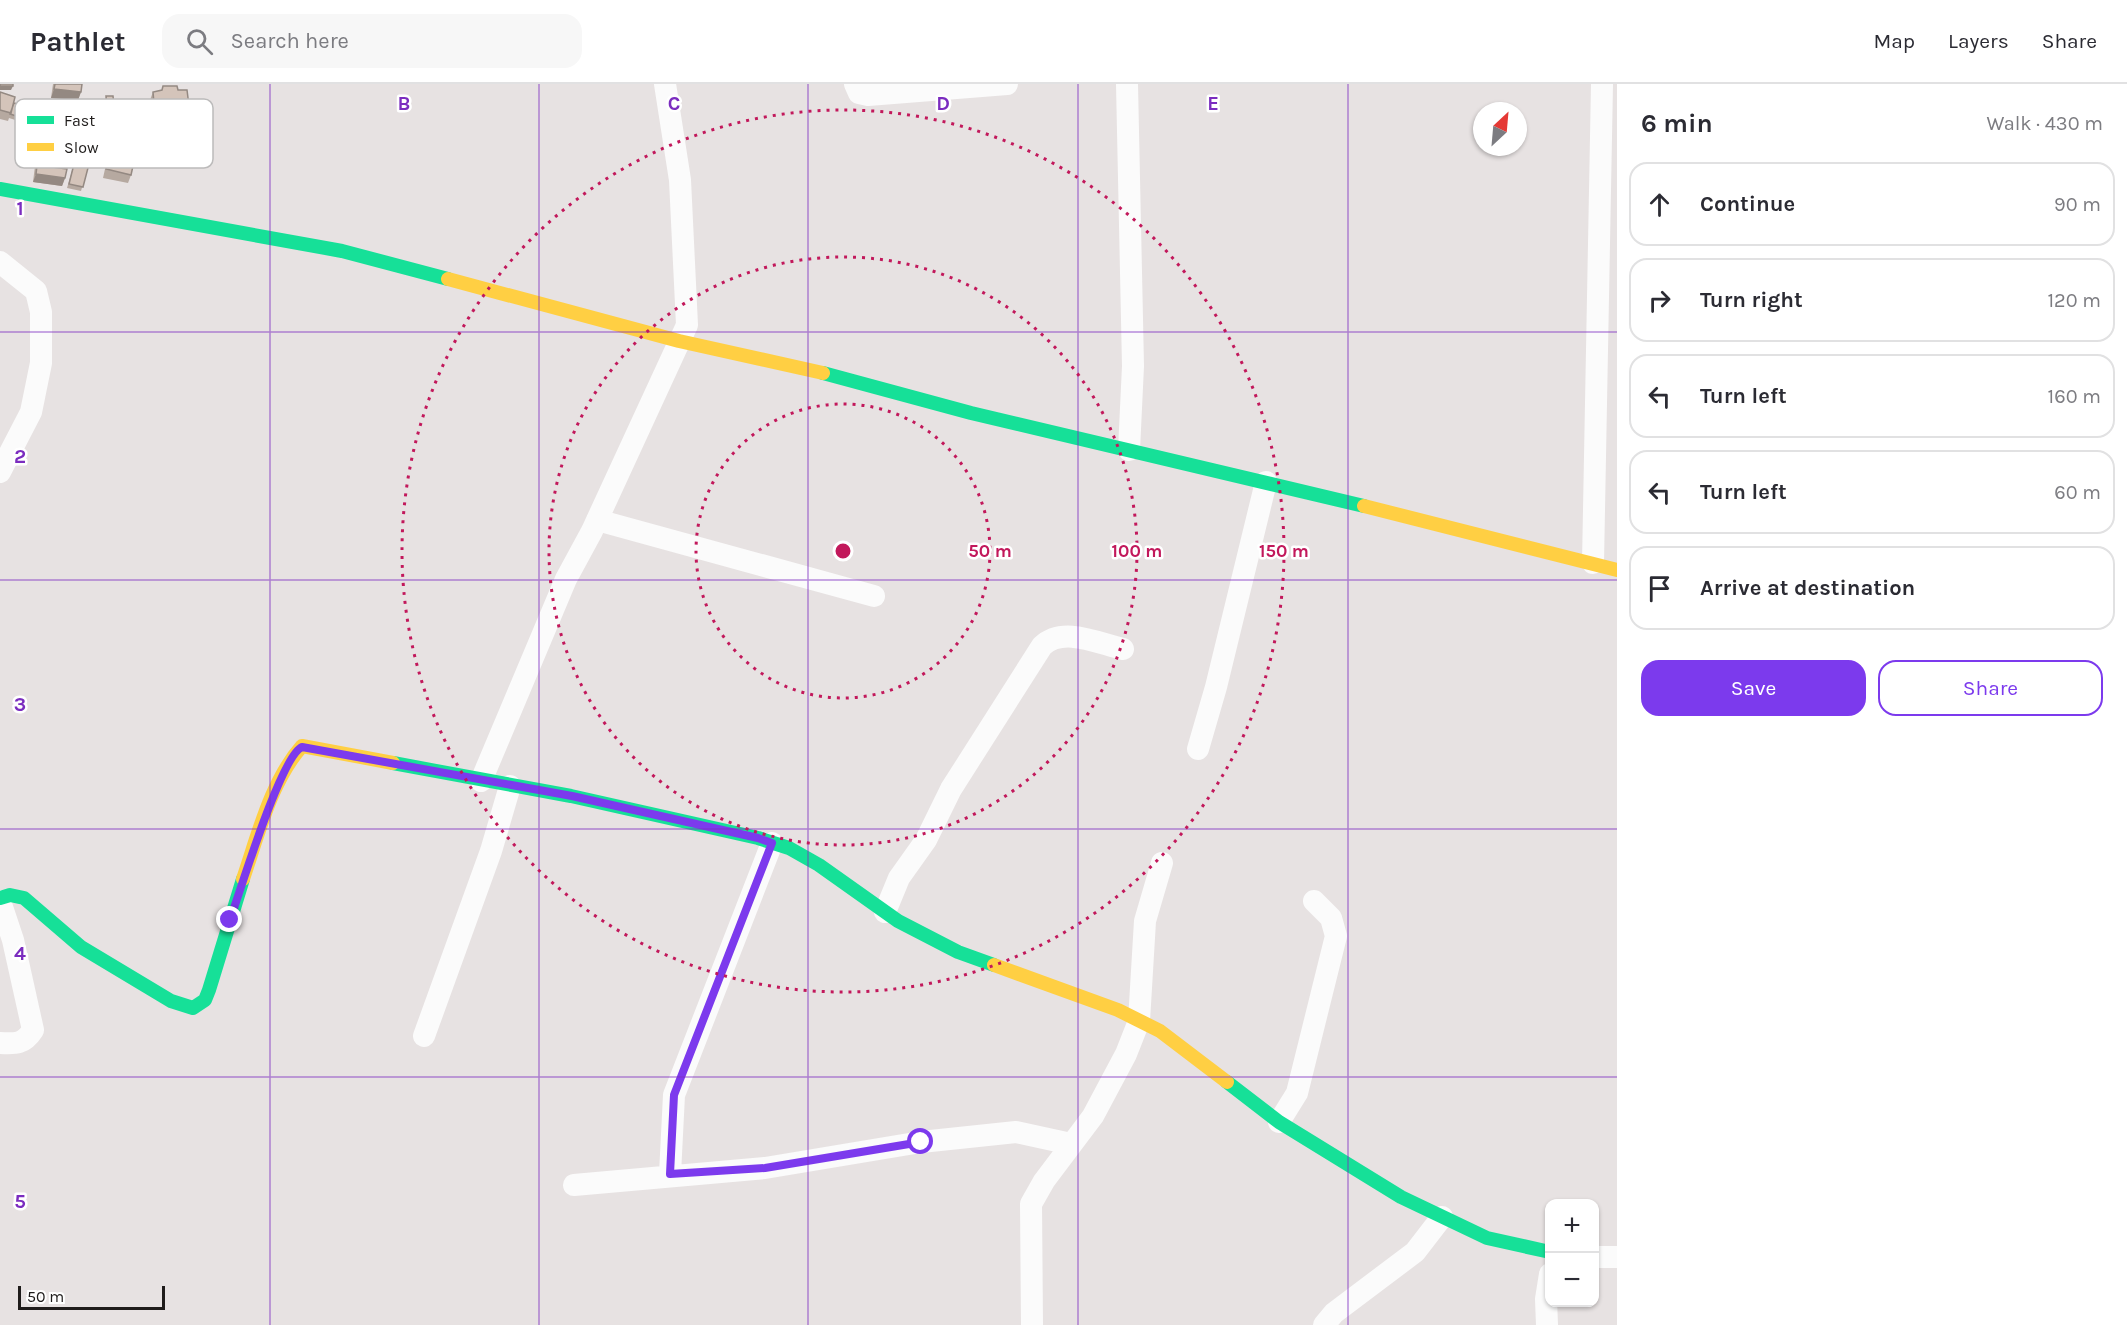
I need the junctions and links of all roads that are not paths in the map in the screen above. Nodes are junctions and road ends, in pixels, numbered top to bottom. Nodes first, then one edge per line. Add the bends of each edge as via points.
1 (665, 84) edge
2 (855, 84) edge
3 (1007, 84) edge
4 (1127, 84) edge
5 (1602, 84) edge
6 (0, 189) edge
7 (0, 262) edge
8 (679, 341) junction
9 (1607, 352) edge
10 (1129, 450) junction
11 (0, 472) edge
12 (1266, 482) junction
13 (597, 520) junction
14 (1593, 563) junction
15 (1617, 570) edge
16 (874, 596) dead end
17 (1123, 649) dead end
18 (1198, 749) dead end
19 (481, 781) junction
20 (510, 786) junction
21 (772, 843) junction
22 (1162, 863) dead end
23 (0, 899) edge
24 (1314, 901) dead end
25 (885, 912) junction
26 (1139, 1021) junction
27 (424, 1036) dead end
28 (0, 1043) edge
29 (1279, 1122) junction
30 (1071, 1144) junction
31 (670, 1174) junction
32 (574, 1185) dead end
33 (1442, 1218) junction
34 (1545, 1251) edge
35 (1599, 1257) edge
36 (1617, 1257) edge
37 (1546, 1307) edge
38 (1032, 1325) edge
39 (1324, 1325) edge
40 (1547, 1325) edge

1 - 8 street via 681,180 687,325
2 - 3 street via 859,93 868,95
4 - 10 street via 1133,366
5 - 9 street
6 - 8 street via 342,251
7 - 11 street via 36,291 41,312 41,363 31,412
8 - 10 street via 851,379 971,413
8 - 13 street
9 - 14 street
10 - 12 street
12 - 14 street
12 - 18 street
13 - 16 street
13 - 19 street via 566,579
14 - 15 street
17 - 25 street via 1063,635 1042,646 951,789 926,840 899,878
19 - 20 street
19 - 23 street via 297,749 259,834 209,990 193,1008 171,1001 81,947 24,898
20 - 21 street via 572,796
20 - 27 street
21 - 25 street via 819,865
21 - 31 street via 674,1095
22 - 26 street via 1145,921
23 - 28 street via 33,1030 19,1044
24 - 29 street via 1331,918 1335,936 1297,1093
25 - 26 street via 958,952
26 - 29 street via 1160,1031
26 - 30 street via 1093,1116
29 - 33 street via 1340,1162
30 - 31 street via 1016,1132 921,1142 765,1168
30 - 38 street via 1031,1204
31 - 32 street
33 - 34 street via 1487,1238
33 - 39 street via 1415,1252 1334,1312
35 - 36 street
37 - 40 street

